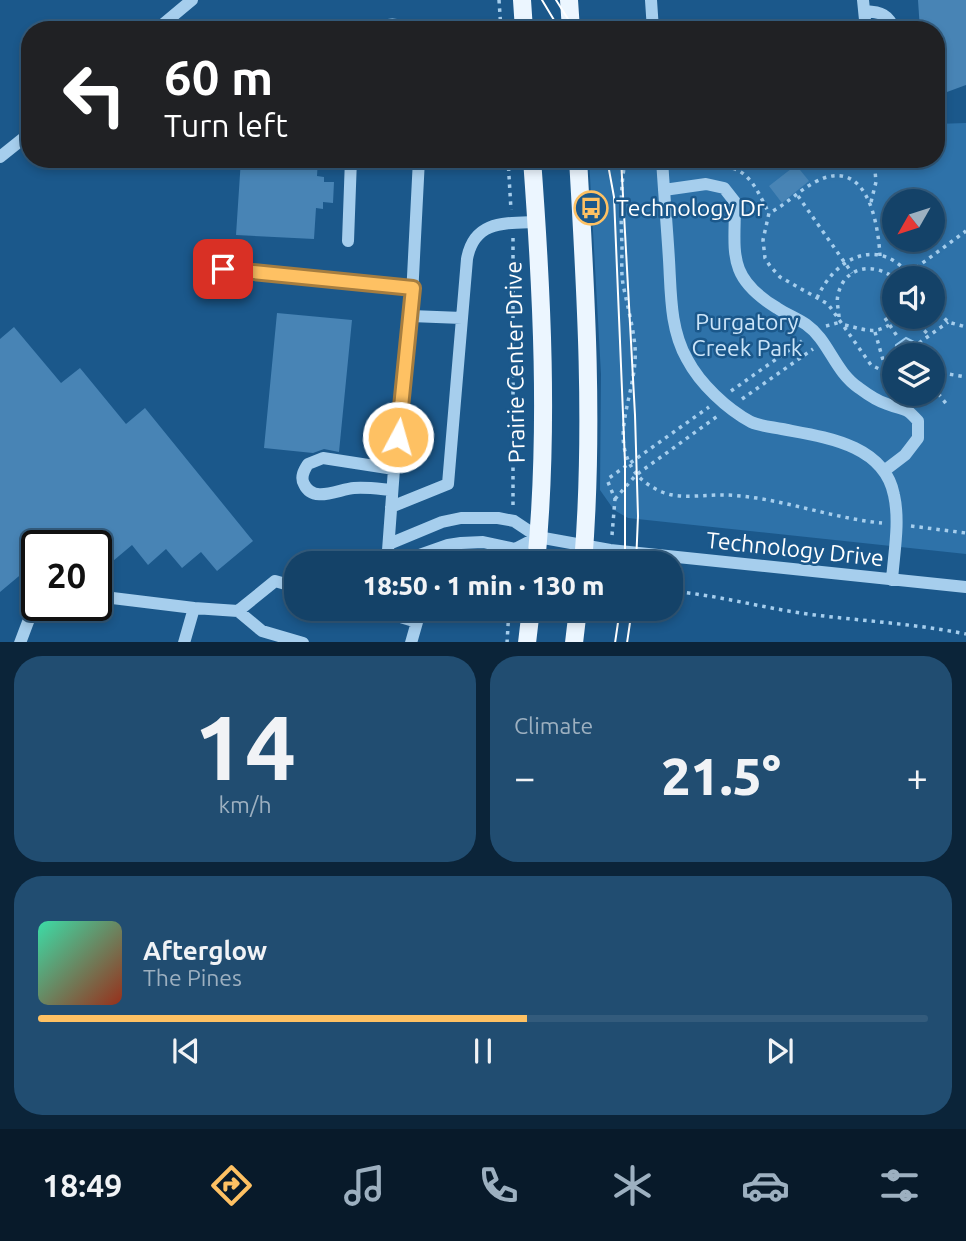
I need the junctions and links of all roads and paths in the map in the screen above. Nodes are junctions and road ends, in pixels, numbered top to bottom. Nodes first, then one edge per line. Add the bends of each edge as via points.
1 (192, 0) edge
2 (499, 0) edge
3 (522, 0) edge
4 (569, 0) edge
5 (652, 0) edge
6 (864, 6) edge
7 (167, 21) edge
8 (500, 21) edge
9 (523, 21) edge
10 (570, 21) edge
11 (653, 21) edge
12 (891, 21) edge
13 (21, 140) edge
14 (0, 157) edge
15 (351, 168) edge
16 (419, 168) edge
17 (509, 168) edge
18 (533, 168) edge
19 (579, 168) edge
20 (624, 168) edge
21 (663, 168) edge
22 (875, 168) edge
23 (664, 190) junction
24 (798, 195) junction
25 (871, 202) junction
26 (537, 222) junction
27 (512, 223) junction
28 (966, 231) edge
29 (348, 241) dead end
30 (880, 256) junction
31 (845, 261) junction
32 (900, 266) edge
33 (918, 266) edge
34 (223, 269) dead end
35 (882, 270) edge
36 (852, 273) junction
37 (413, 288) junction
38 (817, 298) junction
39 (411, 316) junction
40 (462, 318) junction
41 (945, 319) edge
42 (841, 322) junction
43 (948, 322) junction
44 (823, 327) dead end
45 (966, 327) edge
46 (836, 329) dead end
47 (882, 329) edge
48 (893, 329) edge
49 (922, 329) edge
50 (875, 332) junction
51 (929, 335) junction
52 (807, 338) dead end
53 (900, 339) dead end
54 (919, 343) dead end
55 (815, 348) dead end
56 (882, 364) edge
57 (882, 369) edge
58 (945, 374) edge
59 (966, 377) edge
60 (731, 391) dead end
61 (741, 400) dead end
62 (945, 402) edge
63 (710, 406) dead end
64 (948, 406) dead end
65 (721, 414) dead end
66 (629, 464) junction
67 (394, 469) junction
68 (884, 471) junction
69 (636, 475) junction
70 (393, 490) junction
71 (541, 499) junction
72 (615, 499) junction
73 (391, 507) junction
74 (896, 524) junction
75 (966, 533) edge
76 (538, 537) junction
77 (389, 544) junction
78 (610, 550) junction
79 (388, 551) edge
80 (430, 551) edge
81 (537, 551) edge
82 (574, 551) edge
83 (584, 551) edge
84 (605, 551) edge
85 (892, 580) junction
86 (284, 584) edge
87 (966, 587) edge
88 (683, 592) edge
89 (112, 598) edge
90 (194, 608) junction
91 (238, 611) junction
92 (28, 621) edge
93 (414, 621) edge
94 (508, 621) edge
95 (530, 621) edge
96 (577, 621) edge
97 (966, 634) edge
98 (20, 642) edge
99 (184, 642) edge
100 (303, 642) edge
101 (411, 642) edge
102 (507, 642) edge
103 (527, 642) edge
104 (574, 642) edge

1 - 7 street
2 - 8 path
3 - 9 main road
4 - 10 main road
5 - 11 street
6 - 12 street
13 - 14 street
15 - 29 street
16 - 37 street
17 - 27 path
18 - 26 main road, Prairie Center Drive
19 - 83 main road via 589,395
20 - 66 path via 622,283 636,366 623,423
21 - 23 street
22 - 25 path
23 - 68 street via 671,306 687,359 701,379 753,423 827,438 863,451
23 - 68 street via 706,184 724,188 735,202 735,260 744,280 778,309 802,320 856,387 887,405 908,410 918,421 918,438
24 - 25 path via 815,182 841,177 853,181
24 - 31 path
24 - 38 path via 769,214 763,240 765,258 780,276
25 - 30 path
26 - 27 street
26 - 71 main road, Prairie Center Drive via 543,359
27 - 40 street via 483,230 472,241
27 - 71 path via 513,499
28 - 33 path
30 - 31 path via 862,254
30 - 32 path
31 - 36 path
31 - 38 path
34 - 37 street
35 - 36 path via 871,267
36 - 42 path via 837,296
37 - 39 street
38 - 42 path via 828,304
39 - 40 street
39 - 67 street
40 - 73 street via 448,484
41 - 43 path
42 - 44 path
42 - 46 path
42 - 50 path
42 - 57 path via 871,365
43 - 45 path
43 - 51 path
47 - 50 path
48 - 53 path
49 - 51 path
50 - 56 path
51 - 54 path
52 - 60 path
55 - 61 path
58 - 59 path
62 - 64 path
63 - 66 path
65 - 69 path
66 - 69 path
66 - 72 path via 609,478
67 - 70 street
67 - 70 street via 323,458 308,464 302,477 308,490 322,495 357,487
68 - 74 street via 894,493
69 - 72 path
69 - 74 path via 663,493 767,499
70 - 73 street
71 - 76 main road, Prairie Center Drive
72 - 78 path
73 - 77 street
74 - 75 path
74 - 85 street
76 - 77 street via 514,520 461,518
76 - 80 street via 515,550 483,542
76 - 81 main road, Prairie Center Drive
76 - 82 street, Technology Drive
77 - 79 street
78 - 84 street, Technology Drive
78 - 85 street, Technology Drive
85 - 87 street, Technology Drive
86 - 91 street via 275,582
88 - 97 path
89 - 90 street
90 - 91 street
90 - 99 street
91 - 100 street via 262,631
92 - 98 street
93 - 101 street
94 - 102 path
95 - 103 main road
96 - 104 main road

